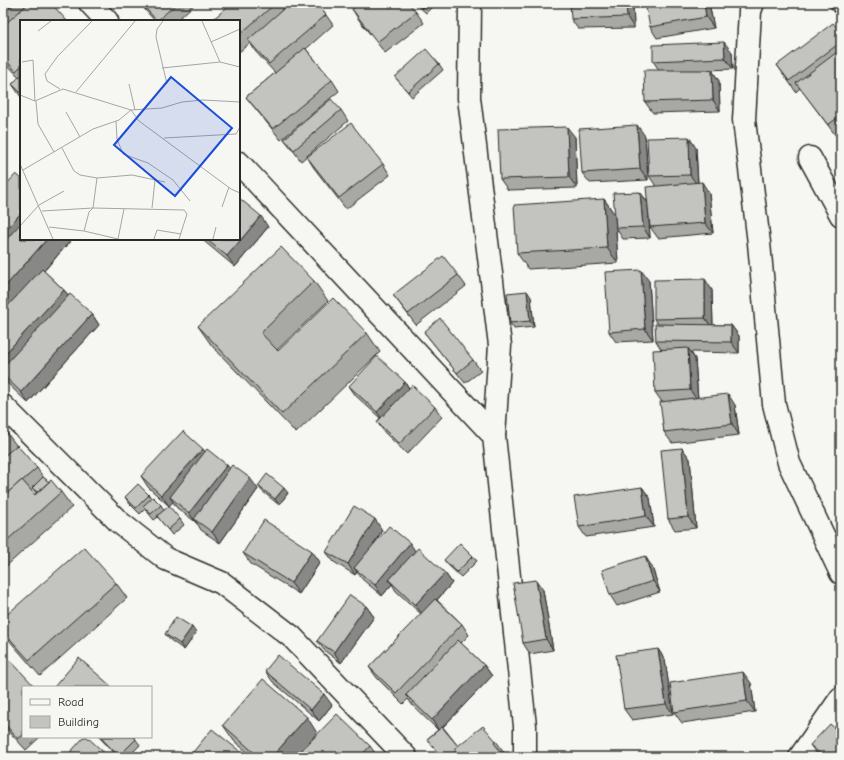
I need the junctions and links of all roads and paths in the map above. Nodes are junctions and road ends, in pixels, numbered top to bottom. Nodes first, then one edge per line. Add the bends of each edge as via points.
1 (90, 3) edge
2 (470, 3) edge
3 (753, 3) edge
4 (106, 20) edge
5 (810, 158) dead end
6 (240, 164) edge
7 (841, 215) edge
8 (3, 406) edge
9 (494, 436) junction
10 (841, 573) edge
11 (841, 698) edge
12 (406, 757) edge
13 (526, 757) edge
14 (800, 757) edge

1 - 4 street
2 - 9 street via 469,98 500,345
3 - 10 street via 750,11 744,120 774,404 789,463
5 - 7 street
6 - 9 street
8 - 12 street via 119,522 166,559 222,583 292,637
9 - 13 street via 525,726
11 - 14 street

